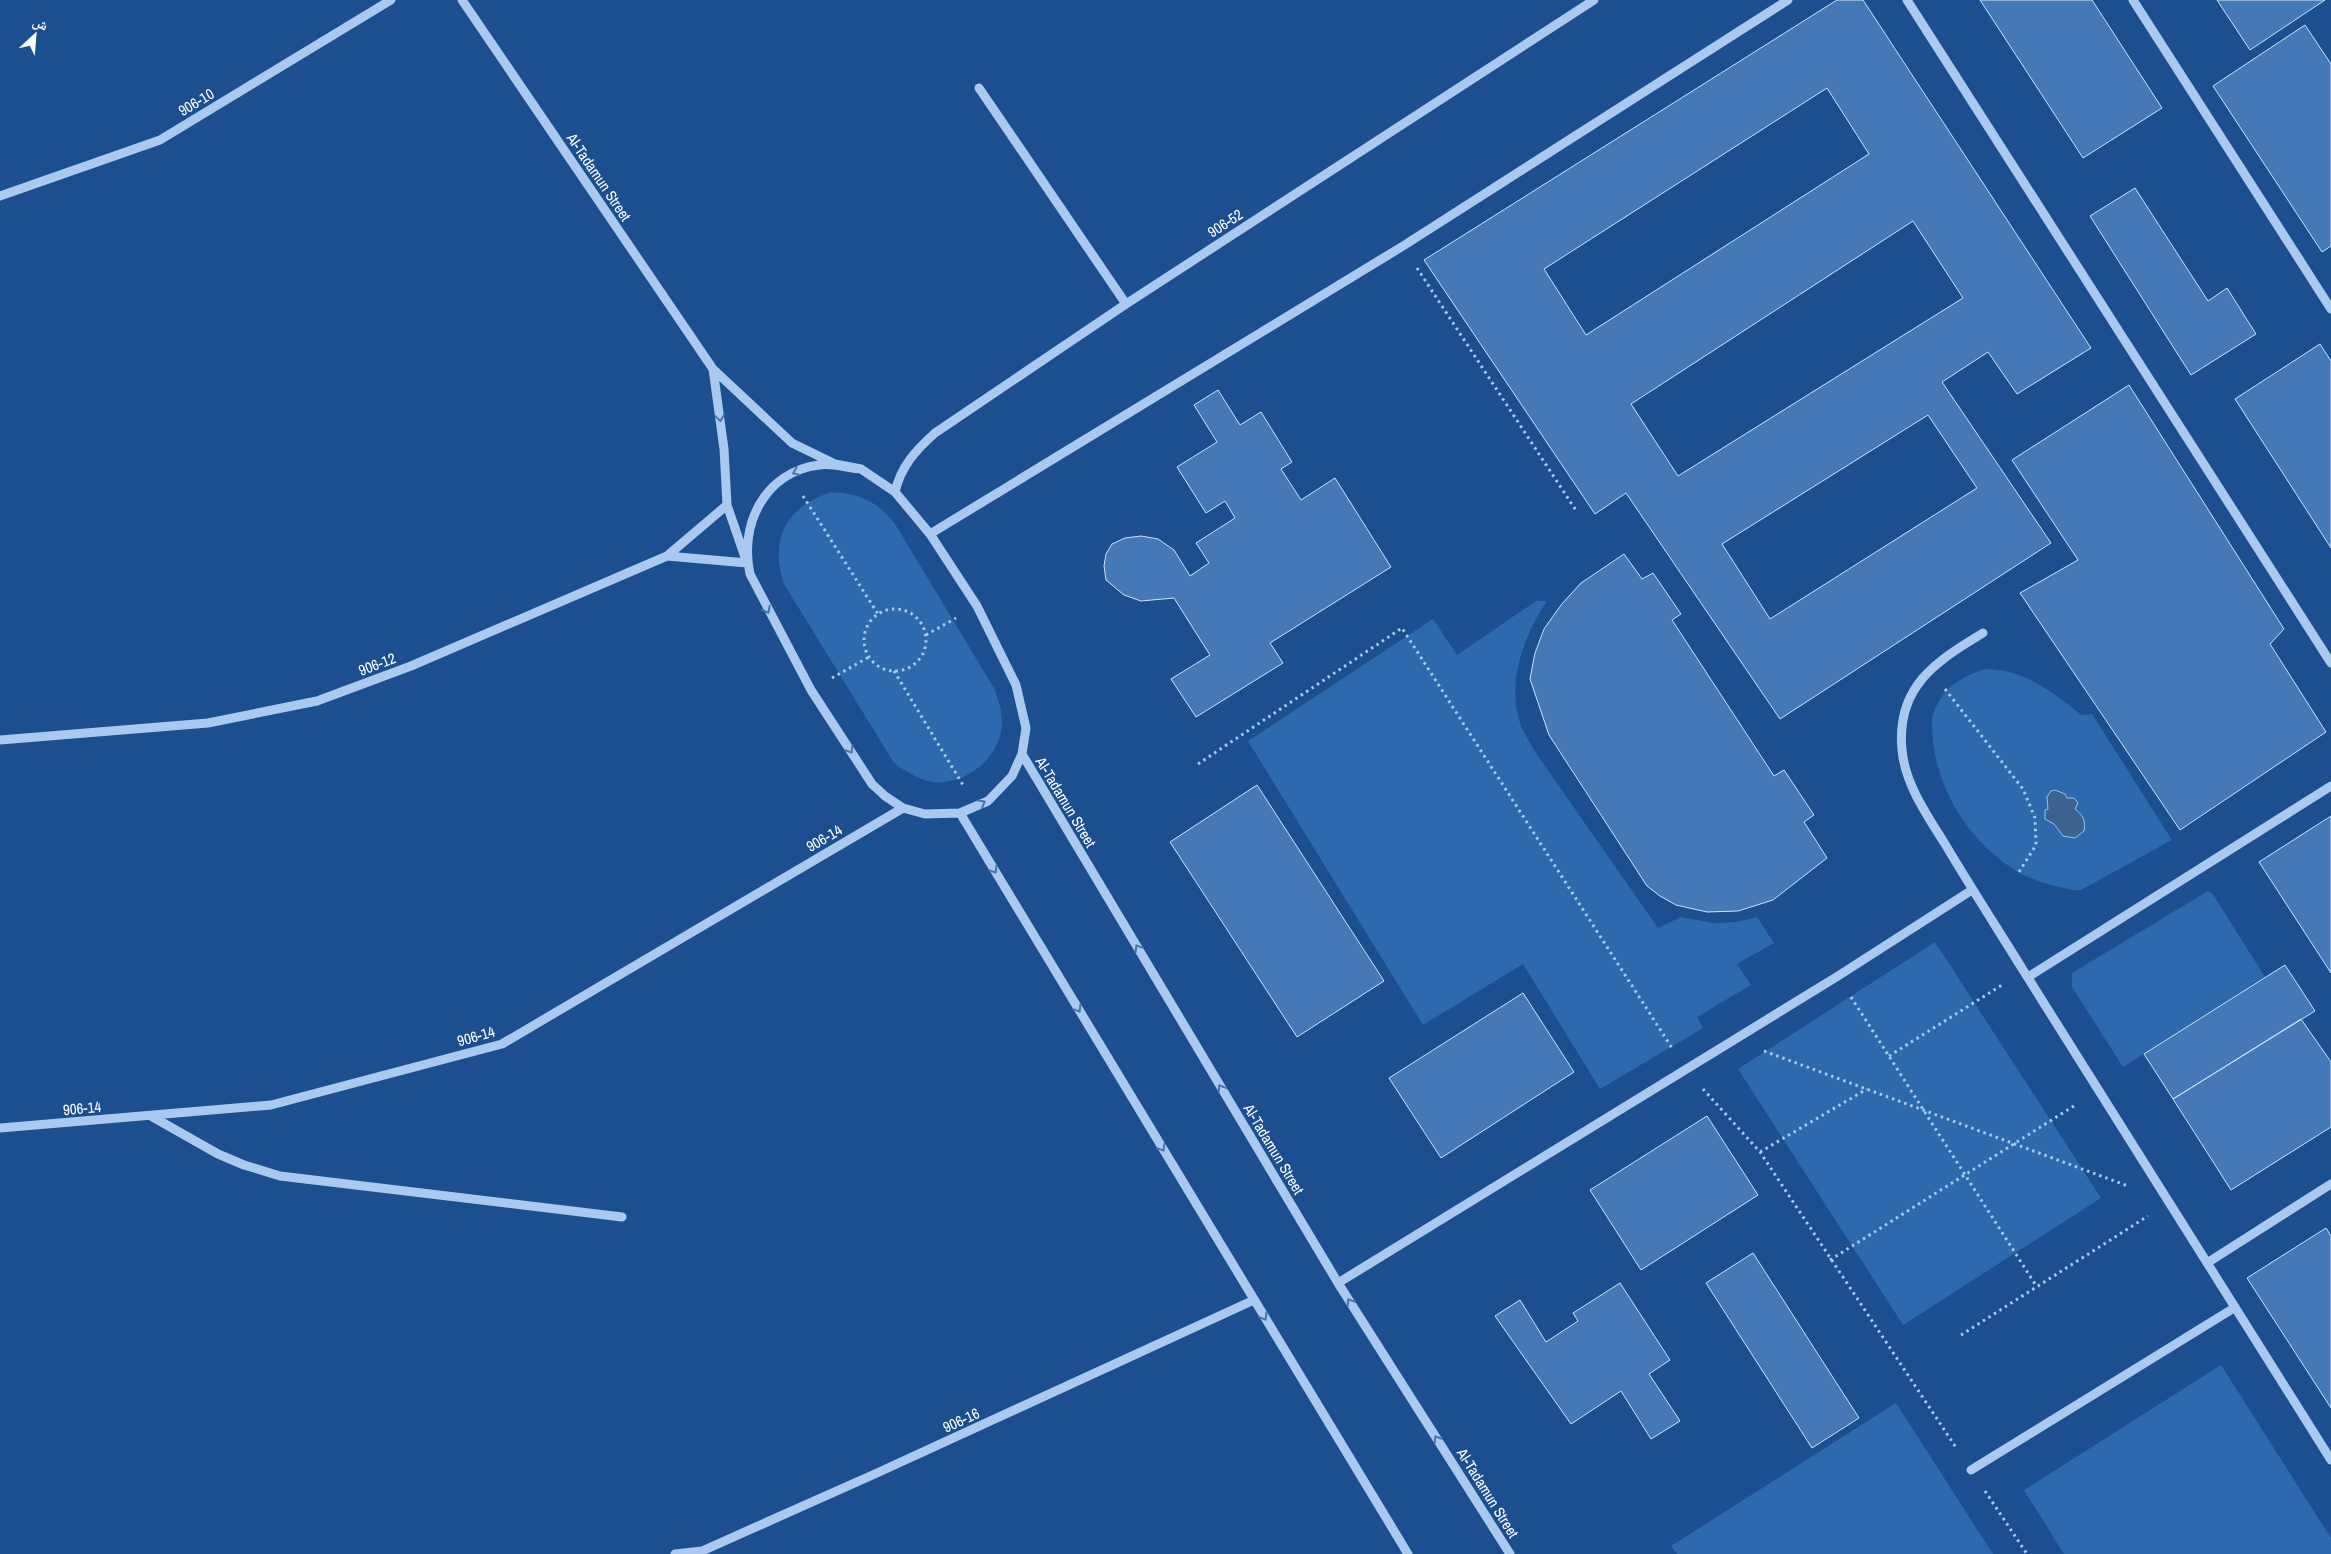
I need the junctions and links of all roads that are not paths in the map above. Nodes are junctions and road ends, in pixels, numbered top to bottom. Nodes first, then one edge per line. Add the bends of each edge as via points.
1 (391, 0) edge
2 (462, 0) edge
3 (1594, 0) edge
4 (1788, 0) edge
5 (1907, 0) edge
6 (2133, 0) edge
7 (980, 88) dead end
8 (0, 196) edge
9 (1126, 304) junction
10 (2331, 309) edge
11 (713, 369) junction
12 (861, 469) junction
13 (895, 492) junction
14 (727, 505) junction
15 (930, 534) junction
16 (667, 556) junction
17 (747, 563) junction
18 (1983, 633) dead end
19 (2331, 663) edge
20 (0, 740) edge
21 (1022, 754) junction
22 (2331, 786) edge
23 (903, 808) junction
24 (960, 813) junction
25 (1972, 890) junction
26 (2026, 974) junction
27 (151, 1116) junction
28 (0, 1128) edge
29 (2331, 1184) edge
30 (622, 1217) dead end
31 (2207, 1263) junction
32 (1338, 1283) junction
33 (1254, 1300) junction
34 (2234, 1308) junction
35 (2331, 1460) edge
36 (1971, 1470) road end
37 (675, 1554) edge
38 (1408, 1554) edge
39 (1510, 1554) edge

1 - 8 street, 906-10 via 160,140
2 - 11 street, Al-Tadamun Street
3 - 9 street, 906-52
4 - 15 street via 1403,246
5 - 19 street
6 - 10 street
7 - 9 street
9 - 13 street, 906-52 via 935,433 904,466
11 - 12 street, Al-Tadamun Street via 792,443 835,464
11 -> 14 street, Al-Tadamun Street via 724,449
12 - 13 street, Al-Tadamun Street
12 -> 17 street, Al-Tadamun Street via 820,464 790,474 767,492 750,522
13 - 15 street, Al-Tadamun Street
14 - 16 street, 906-12
14 - 17 street, Al-Tadamun Street
15 - 21 street, Al-Tadamun Street via 977,606 1016,685 1026,728
16 - 17 street
16 - 20 street, 906-12 via 411,666 316,701 208,723
17 -> 23 street, Al-Tadamun Street via 754,585 811,690 872,784
18 - 25 street via 1931,670 1919,683 1902,713 1902,752 1910,784
24 -> 21 street, Al-Tadamun Street via 988,801 1012,776
32 -> 21 street, Al-Tadamun Street
22 - 26 street
23 - 24 street, Al-Tadamun Street via 925,814
23 - 27 street, 906-14 via 502,1044 271,1106
24 -> 33 street
25 - 26 street
25 - 32 street
26 - 31 street
27 - 28 street, 906-14
27 - 30 street via 218,1154 280,1176
29 - 31 street
31 - 34 street
39 -> 32 street, Al-Tadamun Street
33 - 37 street, 906-16 via 702,1551
33 -> 38 street
34 - 35 street
34 - 36 street

